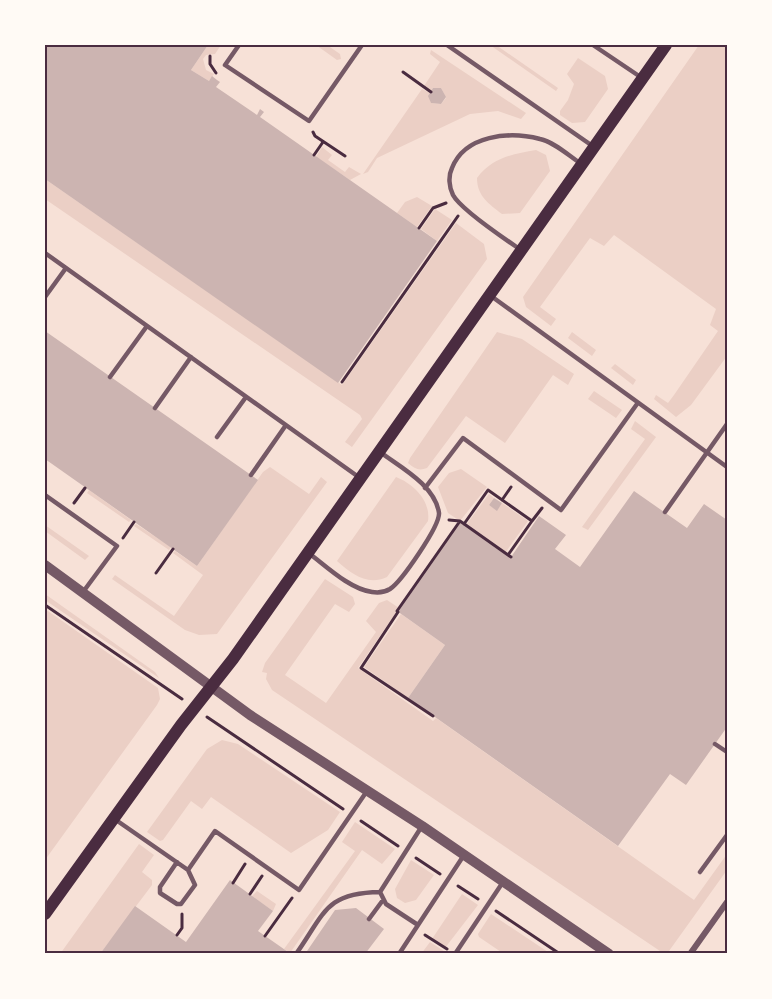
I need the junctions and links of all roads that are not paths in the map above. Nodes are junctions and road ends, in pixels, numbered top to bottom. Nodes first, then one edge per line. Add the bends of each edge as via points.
1 (239, 45) edge
2 (362, 45) edge
3 (447, 45) edge
4 (593, 45) edge
5 (666, 45) edge
6 (642, 78) junction
7 (594, 147) junction
8 (582, 164) junction
9 (521, 250) junction
10 (45, 254) edge
11 (66, 268) junction
12 (489, 295) junction
13 (45, 297) edge
14 (147, 326) junction
15 (191, 357) junction
16 (110, 377) dead end
17 (246, 396) junction
18 (637, 404) junction
19 (155, 408) dead end
20 (727, 424) edge
21 (286, 425) junction
22 (217, 437) dead end
23 (379, 451) junction
24 (706, 453) junction
25 (727, 467) edge
26 (251, 475) dead end
27 (360, 478) junction
28 (425, 488) junction
29 (45, 495) edge
30 (665, 512) dead end
31 (308, 553) junction
32 (45, 565) edge
33 (83, 592) junction
34 (212, 687) junction
35 (715, 744) dead end
36 (727, 752) edge
37 (367, 791) junction
38 (114, 818) junction
39 (422, 826) junction
40 (727, 835) edge
41 (464, 855) junction
42 (177, 862) junction
43 (189, 870) junction
44 (700, 872) dead end
45 (503, 882) junction
46 (380, 892) junction
47 (383, 900) junction
48 (727, 902) edge
49 (45, 914) edge
50 (369, 919) dead end
51 (418, 925) junction
52 (296, 954) edge
53 (399, 954) edge
54 (455, 954) edge
55 (609, 954) edge
56 (690, 954) edge

1 - 2 lane via 225,65 309,121
3 - 7 lane
4 - 6 lane
5 - 6 main road
6 - 7 main road
7 - 8 main road
8 - 9 main road
8 - 9 lane via 543,140 529,137 488,139 463,148 449,182 456,200
9 - 12 main road
10 - 11 lane
11 - 13 lane
11 - 14 lane
12 - 18 lane
12 - 23 main road
14 - 15 lane
14 - 16 lane
15 - 17 lane
15 - 19 lane
17 - 21 lane
17 - 22 lane
18 - 24 lane
18 - 28 lane via 561,510 463,438
20 - 24 lane
21 - 26 lane
21 - 27 lane
23 - 27 main road
23 - 28 lane
24 - 25 lane
24 - 30 lane
27 - 31 main road
28 - 31 lane via 439,512 436,525 390,589 360,589
29 - 33 lane via 117,546
31 - 34 main road
32 - 33 street
33 - 34 street
34 - 37 street
34 - 38 main road
35 - 36 lane
37 - 39 street
37 - 43 lane via 298,890 215,831
38 - 42 lane
38 - 49 main road
39 - 41 street
39 - 46 lane
40 - 44 lane
41 - 45 street
41 - 51 lane
42 - 43 lane
42 - 43 lane via 160,887 160,893 177,904 195,885
45 - 54 lane
45 - 55 street
46 - 47 lane
46 - 52 lane via 353,893 337,899
47 - 50 lane
47 - 51 lane
48 - 56 street
51 - 53 lane

